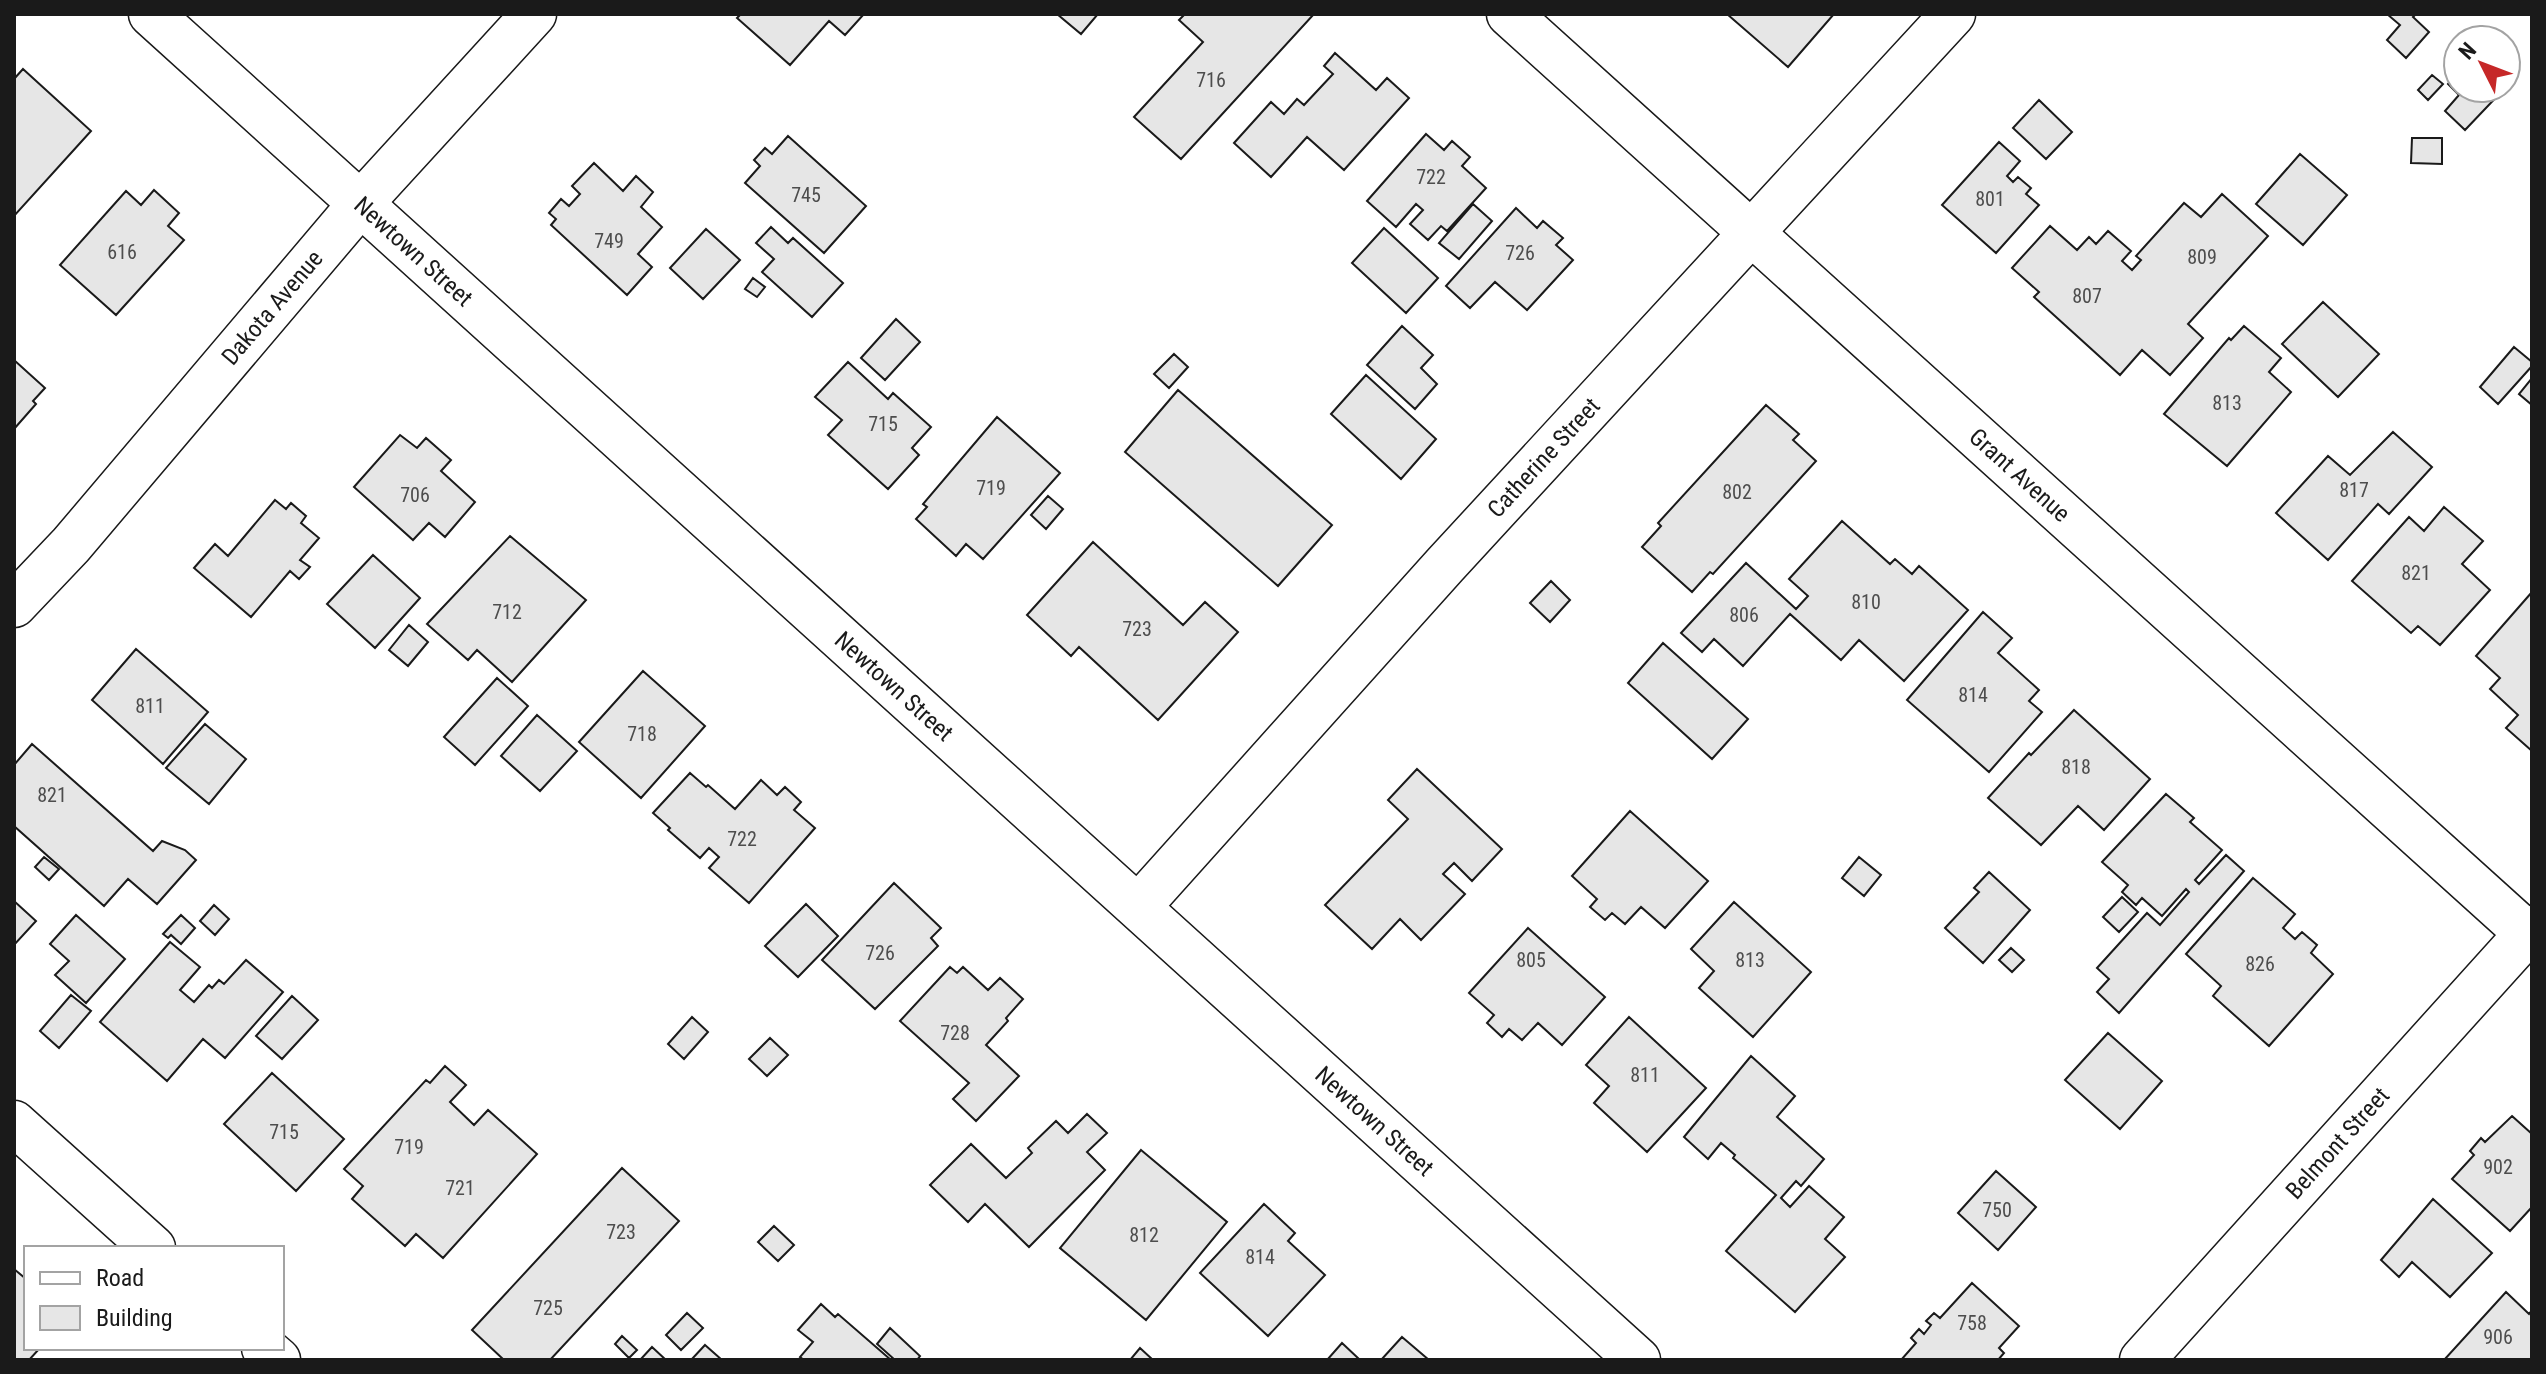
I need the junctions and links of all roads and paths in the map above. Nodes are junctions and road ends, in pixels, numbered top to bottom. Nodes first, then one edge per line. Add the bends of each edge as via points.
1 (151, 14) edge
2 (534, 14) edge
3 (1509, 14) edge
4 (1953, 14) edge
5 (361, 203) junction
6 (1751, 234) junction
7 (14, 605) edge
8 (1139, 906) junction
9 (2530, 933) edge
10 (14, 1123) edge
11 (151, 1246) edge
12 (1638, 1360) edge
13 (2142, 1360) edge

1 - 5 street, Newtown Street
2 - 5 street, Dakota Avenue
3 - 6 street, Grant Avenue
4 - 6 street, Catherine Street
5 - 7 street, Dakota Avenue
5 - 8 street, Newtown Street
6 - 8 street, Catherine Street
6 - 9 street, Grant Avenue
8 - 12 street, Newtown Street
9 - 13 street, Belmont Street
10 - 11 street

